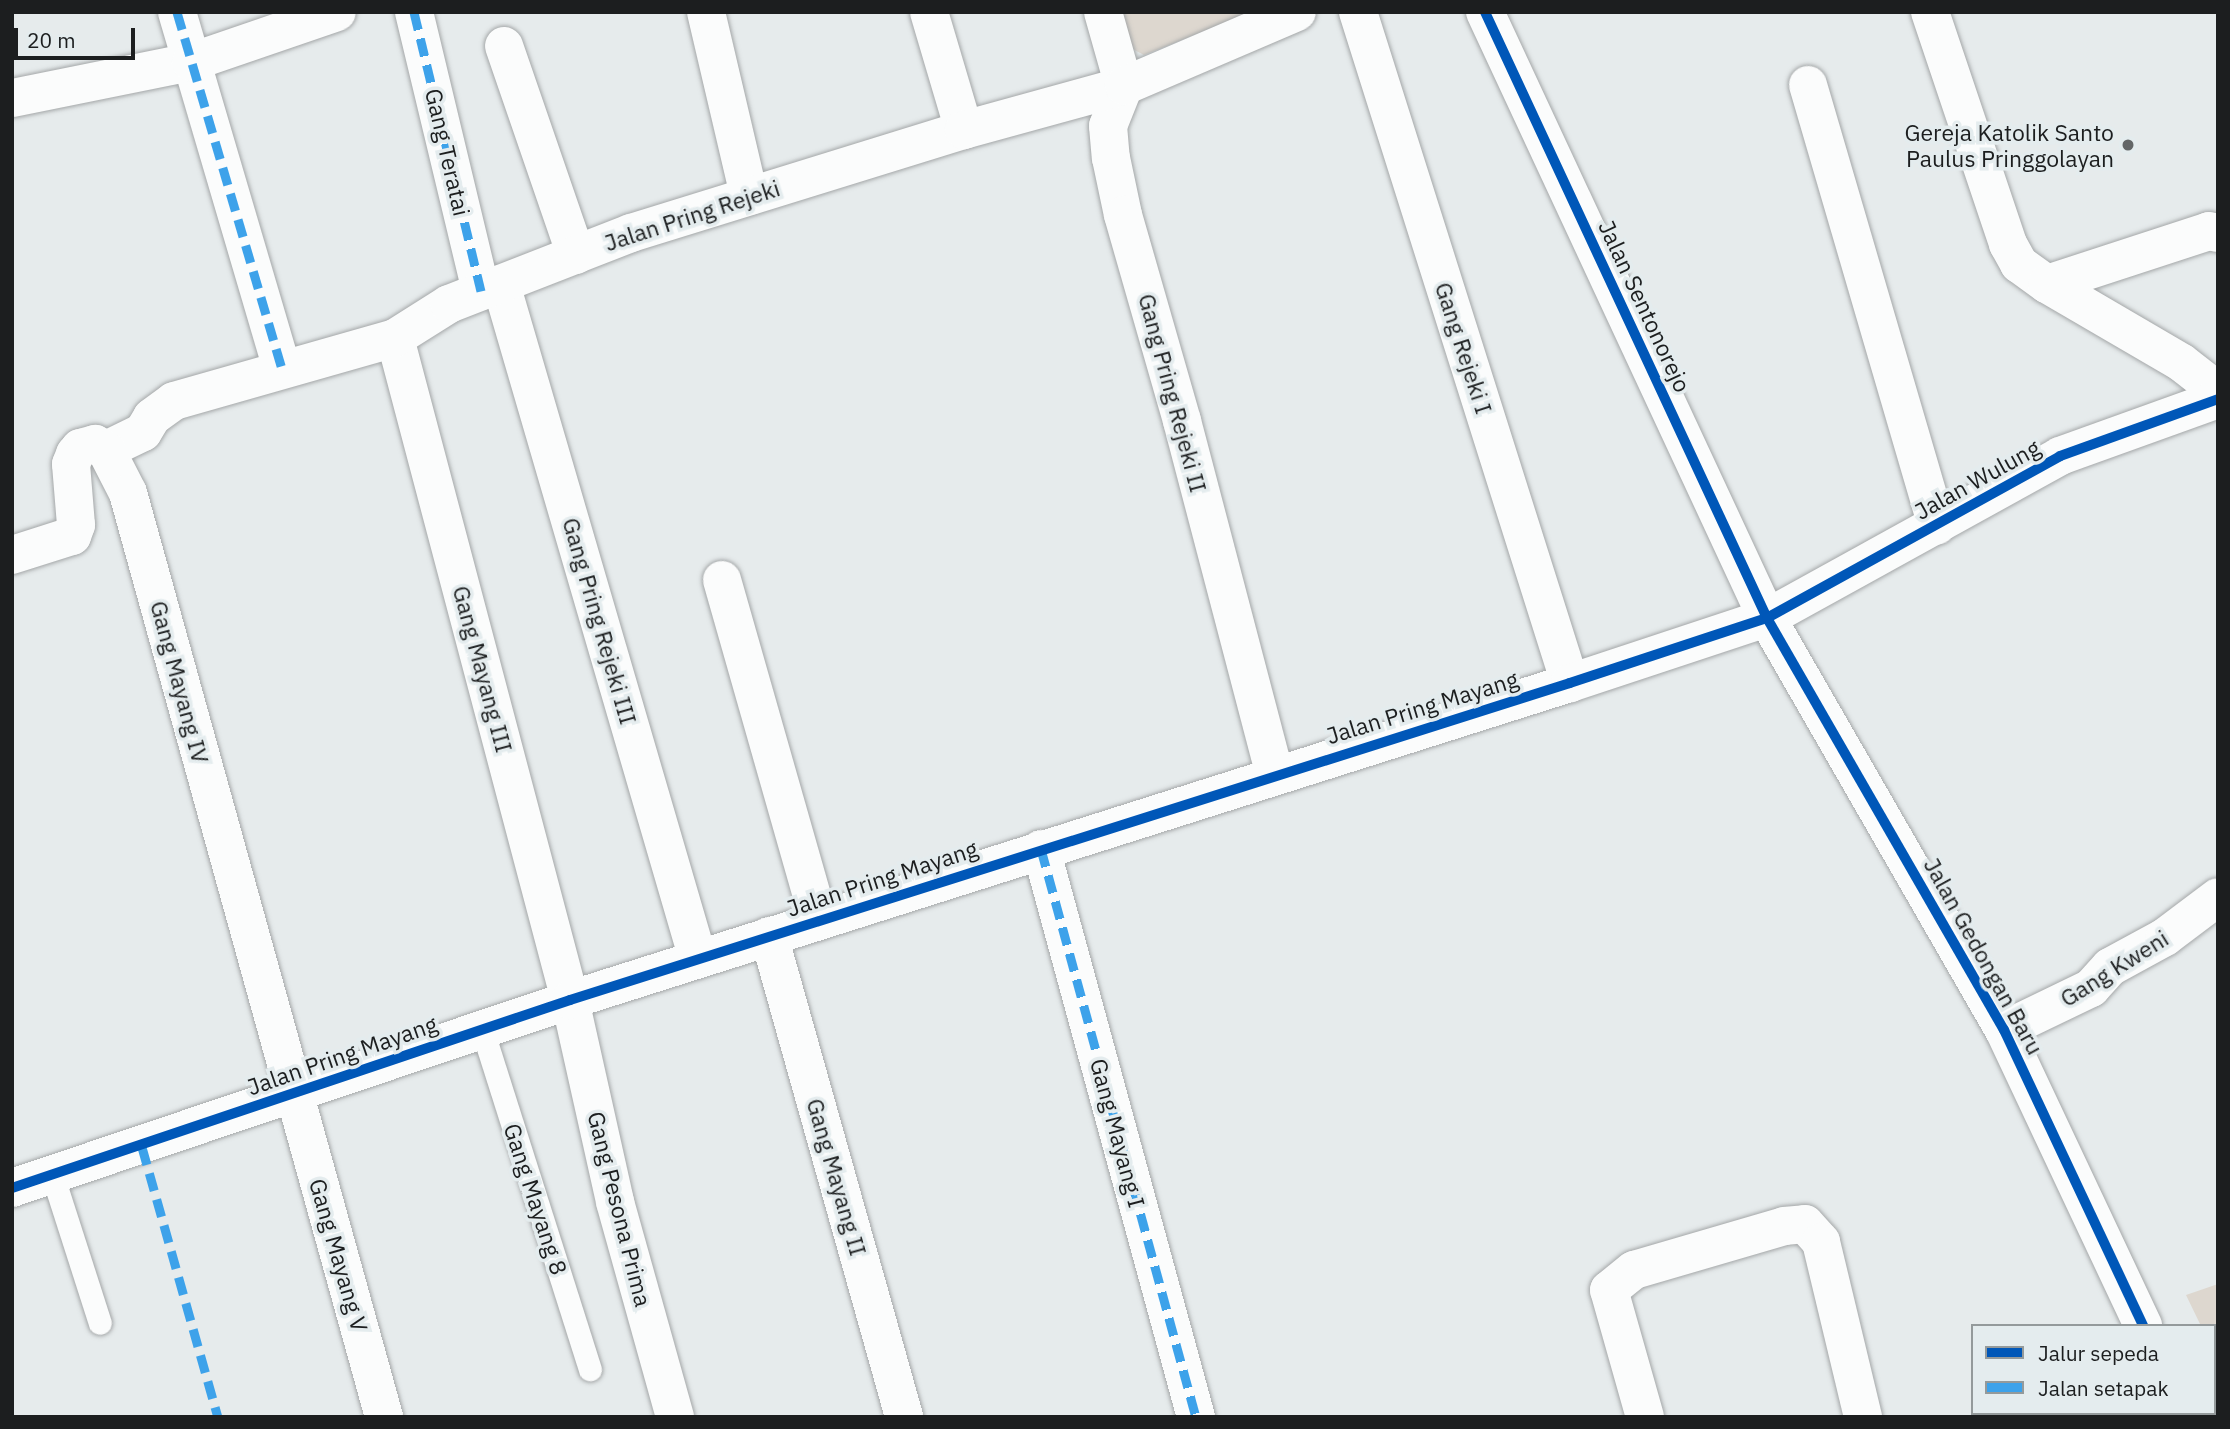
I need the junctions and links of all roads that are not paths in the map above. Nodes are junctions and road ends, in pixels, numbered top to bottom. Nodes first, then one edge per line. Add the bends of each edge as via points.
1 (177, 12) edge
2 (337, 12) edge
3 (414, 12) edge
4 (706, 12) edge
5 (929, 12) edge
6 (1103, 12) edge
7 (1297, 12) edge
8 (1358, 12) edge
9 (1485, 12) edge
10 (1930, 12) edge
11 (504, 46) dead end
12 (191, 62) junction
13 (1808, 85) dead end
14 (1124, 86) junction
15 (12, 98) edge
16 (964, 130) junction
17 (749, 196) junction
18 (2218, 233) edge
19 (576, 255) junction
20 (2047, 284) junction
21 (491, 288) junction
22 (395, 338) junction
23 (282, 369) junction
24 (2218, 391) edge
25 (2218, 399) edge
26 (106, 450) junction
27 (1937, 526) junction
28 (12, 555) edge
29 (722, 580) dead end
30 (1767, 618) junction
31 (1570, 683) junction
32 (1275, 775) junction
33 (1041, 849) junction
34 (2218, 897) edge
35 (819, 920) junction
36 (769, 936) junction
37 (698, 959) junction
38 (570, 1000) junction
39 (482, 1029) junction
40 (2004, 1030) junction
41 (294, 1094) junction
42 (53, 1177) junction
43 (12, 1188) edge
44 (100, 1323) dead end
45 (2142, 1324) edge
46 (590, 1369) dead end
47 (384, 1417) edge
48 (675, 1417) edge
49 (904, 1417) edge
50 (1196, 1417) edge
51 (1645, 1417) edge
52 (1863, 1417) edge

1 - 12 street
2 - 12 street
3 - 21 street, Gang Teratai
4 - 17 street
5 - 16 street
6 - 14 street
7 - 14 street, Jalan Pring Rejeki
8 - 31 street, Gang Rejeki I
9 - 30 street, Jalan Sentonorejo
10 - 20 street via 2008,244 2019,264
11 - 19 street
12 - 15 street
12 - 23 street
13 - 27 street
14 - 16 street, Jalan Pring Rejeki
14 - 32 street, Gang Pring Rejeki II via 1108,126 1111,158
16 - 17 street, Jalan Pring Rejeki
17 - 19 street, Jalan Pring Rejeki
18 - 20 street via 2209,232
19 - 21 street, Jalan Pring Rejeki
20 - 24 street via 2182,363
21 - 22 street, Jalan Pring Rejeki via 449,304
21 - 37 street, Gang Pring Rejeki III
22 - 23 street, Jalan Pring Rejeki
22 - 38 street, Gang Mayang III
23 - 26 street, Jalan Pring Rejeki via 174,401 152,417 144,432
25 - 27 street, Jalan Wulung via 2060,456
26 - 28 street via 95,444 80,448 71,464 76,526 72,536
26 - 41 street, Gang Mayang IV via 128,493
27 - 30 street, Jalan Wulung
29 - 35 street
30 - 31 street, Jalan Pring Mayang
30 - 40 street, Jalan Gedongan Baru
31 - 32 street, Jalan Pring Mayang
32 - 33 street, Jalan Pring Mayang
33 - 35 street, Jalan Pring Mayang
33 - 50 street, Gang Mayang I
34 - 40 street, Gang Kweni via 2165,937 2110,967 2091,988
35 - 36 street, Jalan Pring Mayang
36 - 37 street, Jalan Pring Mayang
36 - 49 street, Gang Mayang II
37 - 38 street, Jalan Pring Mayang
38 - 39 street, Jalan Pring Mayang
38 - 48 street, Gang Pesona Prima via 615,1202
39 - 41 street, Jalan Pring Mayang
39 - 46 lane, Gang Mayang 8
40 - 45 street, Jalan Gedongan Baru
41 - 42 street, Jalan Pring Mayang
41 - 47 street, Gang Mayang V
42 - 43 street, Jalan Pring Mayang
42 - 44 lane
51 - 52 street via 1609,1290 1634,1270 1784,1226 1805,1224 1821,1242

